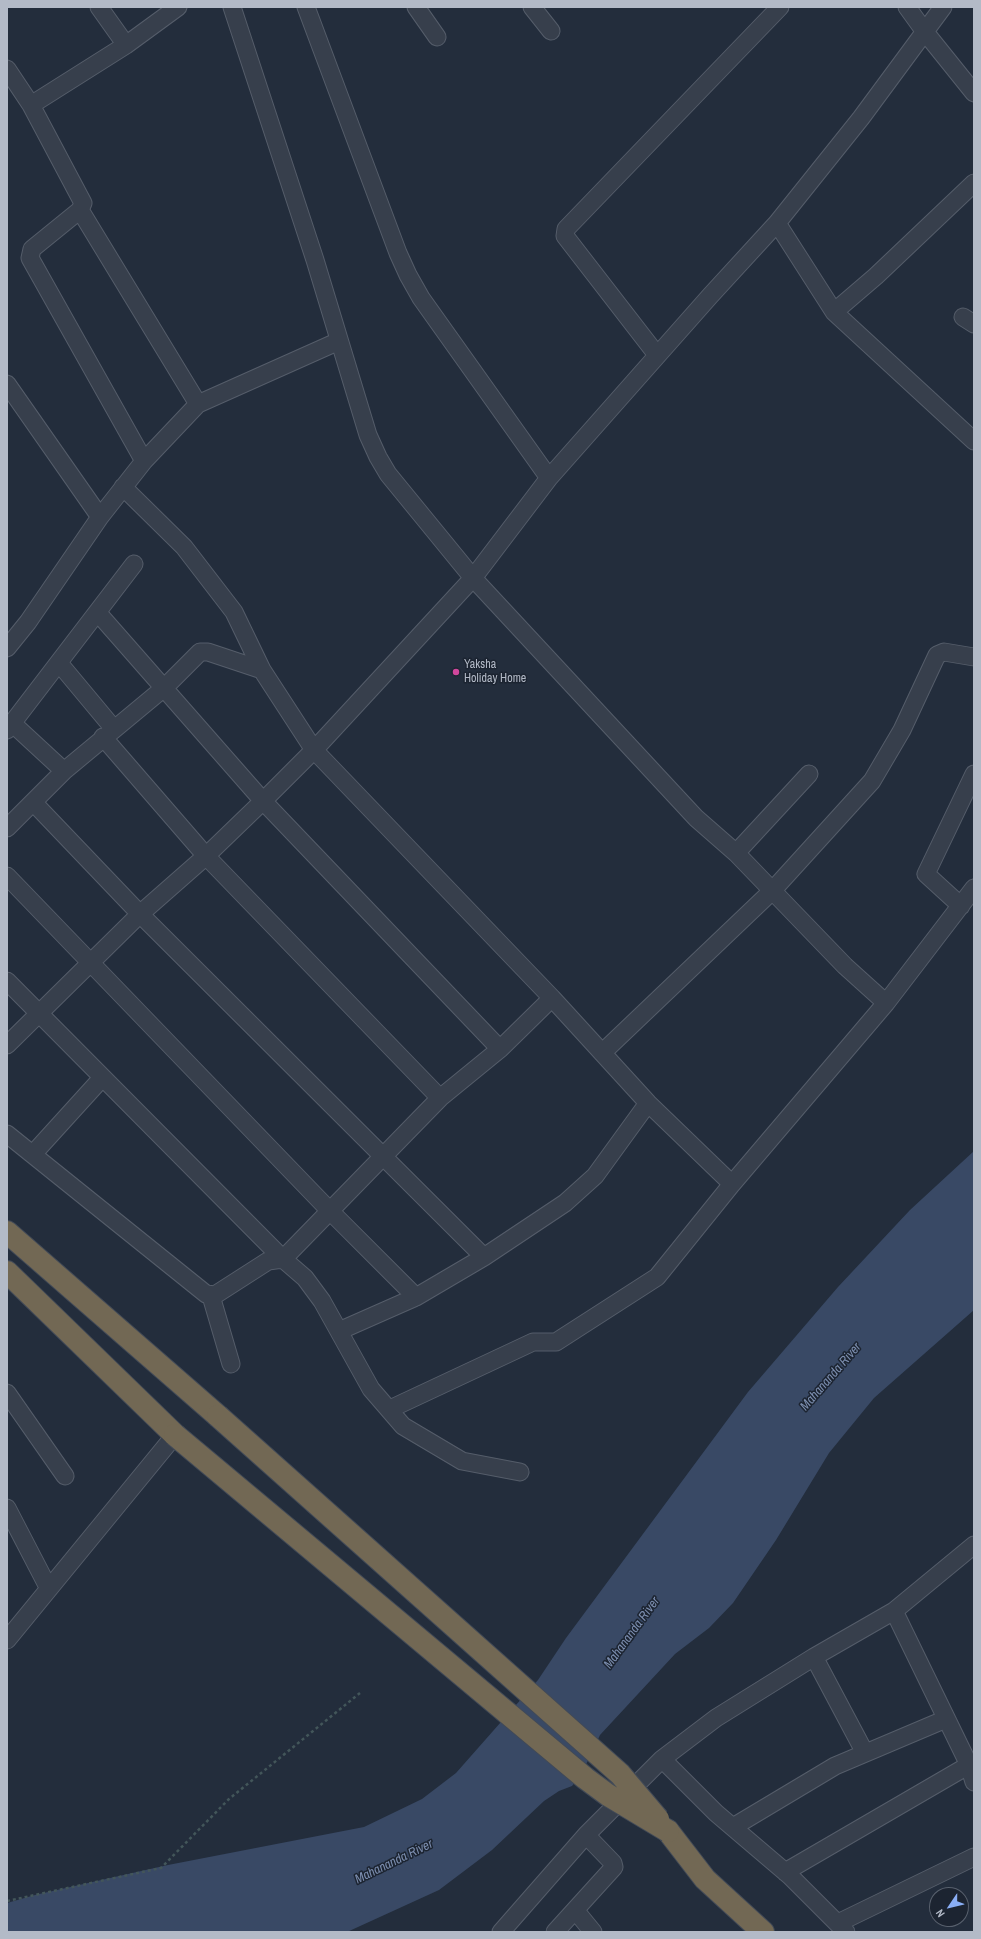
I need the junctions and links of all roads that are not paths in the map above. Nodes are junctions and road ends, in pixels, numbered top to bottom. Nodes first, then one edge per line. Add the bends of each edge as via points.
1 (99, 7) edge
2 (178, 7) edge
3 (232, 7) edge
4 (306, 7) edge
5 (416, 7) edge
6 (532, 7) edge
7 (780, 7) edge
8 (907, 7) edge
9 (943, 7) edge
10 (551, 31) dead end
11 (925, 32) junction
12 (437, 38) dead end
13 (126, 45) junction
14 (7, 69) edge
15 (974, 93) edge
16 (31, 105) junction
17 (974, 183) edge
18 (80, 210) junction
19 (777, 223) junction
20 (834, 312) junction
21 (339, 341) junction
22 (657, 355) junction
23 (7, 384) edge
24 (198, 404) junction
25 (974, 441) edge
26 (144, 461) junction
27 (550, 478) junction
28 (123, 487) junction
29 (100, 517) junction
30 (134, 564) dead end
31 (473, 578) junction
32 (98, 613) junction
33 (7, 648) edge
34 (974, 657) edge
35 (59, 663) junction
36 (262, 670) junction
37 (164, 688) junction
38 (10, 727) edge
39 (108, 733) junction
40 (314, 750) junction
41 (64, 770) junction
42 (809, 774) dead end
43 (974, 774) edge
44 (263, 801) junction
45 (33, 802) junction
46 (8, 824) edge
47 (736, 853) junction
48 (206, 856) junction
49 (7, 876) edge
50 (974, 888) edge
51 (772, 891) junction
52 (961, 906) junction
53 (140, 914) junction
54 (90, 964) junction
55 (7, 981) edge
56 (552, 998) junction
57 (886, 1003) junction
58 (39, 1014) junction
59 (7, 1045) edge
60 (500, 1049) junction
61 (602, 1053) junction
62 (102, 1078) junction
63 (440, 1098) junction
64 (648, 1103) junction
65 (7, 1134) edge
66 (33, 1154) junction
67 (383, 1157) junction
68 (732, 1184) junction
69 (331, 1212) junction
70 (7, 1232) edge
71 (484, 1257) junction
72 (283, 1260) junction
73 (7, 1272) edge
74 (211, 1296) junction
75 (416, 1297) junction
76 (338, 1331) junction
77 (231, 1364) dead end
78 (7, 1393) edge
79 (390, 1409) junction
80 (175, 1435) junction
81 (520, 1472) dead end
82 (65, 1476) dead end
83 (7, 1508) edge
84 (974, 1545) edge
85 (49, 1589) junction
86 (894, 1611) junction
87 (7, 1640) edge
88 (814, 1657) junction
89 (946, 1719) junction
90 (865, 1753) junction
91 (662, 1759) junction
92 (968, 1765) junction
93 (974, 1782) edge
94 (732, 1827) junction
95 (668, 1831) junction
96 (586, 1835) junction
97 (974, 1857) edge
98 (785, 1872) junction
99 (575, 1910) junction
100 (842, 1928) edge
101 (501, 1932) edge
102 (555, 1932) edge
103 (593, 1932) edge
104 (763, 1932) edge

1 - 13 street
2 - 13 street
3 - 21 street
4 - 27 street via 408,275 421,298
5 - 12 street
6 - 10 street
7 - 22 street via 566,229 565,236
8 - 11 street
9 - 11 street
11 - 15 street
11 - 19 street via 861,118
13 - 16 street
14 - 16 street
16 - 18 street via 83,199 83,207
17 - 20 street via 882,271
18 - 24 street
18 - 26 street via 32,250 30,258
19 - 20 street
19 - 22 street
20 - 25 street
21 - 24 street
21 - 31 street via 368,435 378,457 388,474
22 - 27 street
23 - 29 street
24 - 26 street
26 - 28 street
27 - 31 street
28 - 29 street
28 - 36 street via 184,547 234,612
29 - 33 street via 28,622
30 - 32 street
31 - 40 street
31 - 47 street via 696,818
32 - 35 street
32 - 37 street
34 - 51 street via 944,652 937,655 902,730 872,782
35 - 38 street
35 - 39 street
36 - 37 street via 204,651 194,656
36 - 40 street
37 - 39 street
37 - 44 street
38 - 41 street
39 - 41 street
39 - 48 street
40 - 44 street
40 - 56 street
41 - 45 street
42 - 47 street
43 - 52 street via 926,874
44 - 48 street
44 - 60 street
45 - 46 street
45 - 53 street
47 - 51 street
48 - 53 street
48 - 63 street
49 - 54 street
50 - 52 street
51 - 57 street via 845,966
51 - 61 street
52 - 57 street
53 - 54 street
53 - 67 street
54 - 58 street
54 - 69 street
55 - 58 street
56 - 60 street
56 - 61 street
57 - 68 street
58 - 59 street
58 - 62 street
60 - 63 street
61 - 64 street
62 - 66 street
62 - 72 street
63 - 67 street
64 - 68 street
64 - 71 street via 595,1176 565,1203
65 - 66 street
66 - 74 street
67 - 69 street
67 - 71 street
68 - 79 street via 660,1274 650,1282 556,1342 532,1342
69 - 72 street
69 - 75 street
70 - 95 highway, bridge via 620,1774
71 - 75 street
72 - 74 street via 268,1261
72 - 76 street via 305,1278 322,1301
73 - 80 highway
74 - 77 street
75 - 76 street
76 - 79 street via 371,1389
78 - 82 street
79 - 81 street via 404,1426 462,1461
80 - 85 street
80 - 95 highway, bridge via 585,1778
83 - 85 street
84 - 86 street
85 - 87 street
86 - 88 street
86 - 89 street
88 - 90 street
88 - 91 street via 701,1729
89 - 90 street
89 - 92 street
90 - 94 street via 835,1766
91 - 94 street
91 - 96 street
92 - 93 street
92 - 98 street
94 - 98 street
95 - 104 highway via 705,1879
96 - 99 street via 614,1865
96 - 101 street
97 - 100 street
98 - 100 street
99 - 102 street
99 - 103 street

